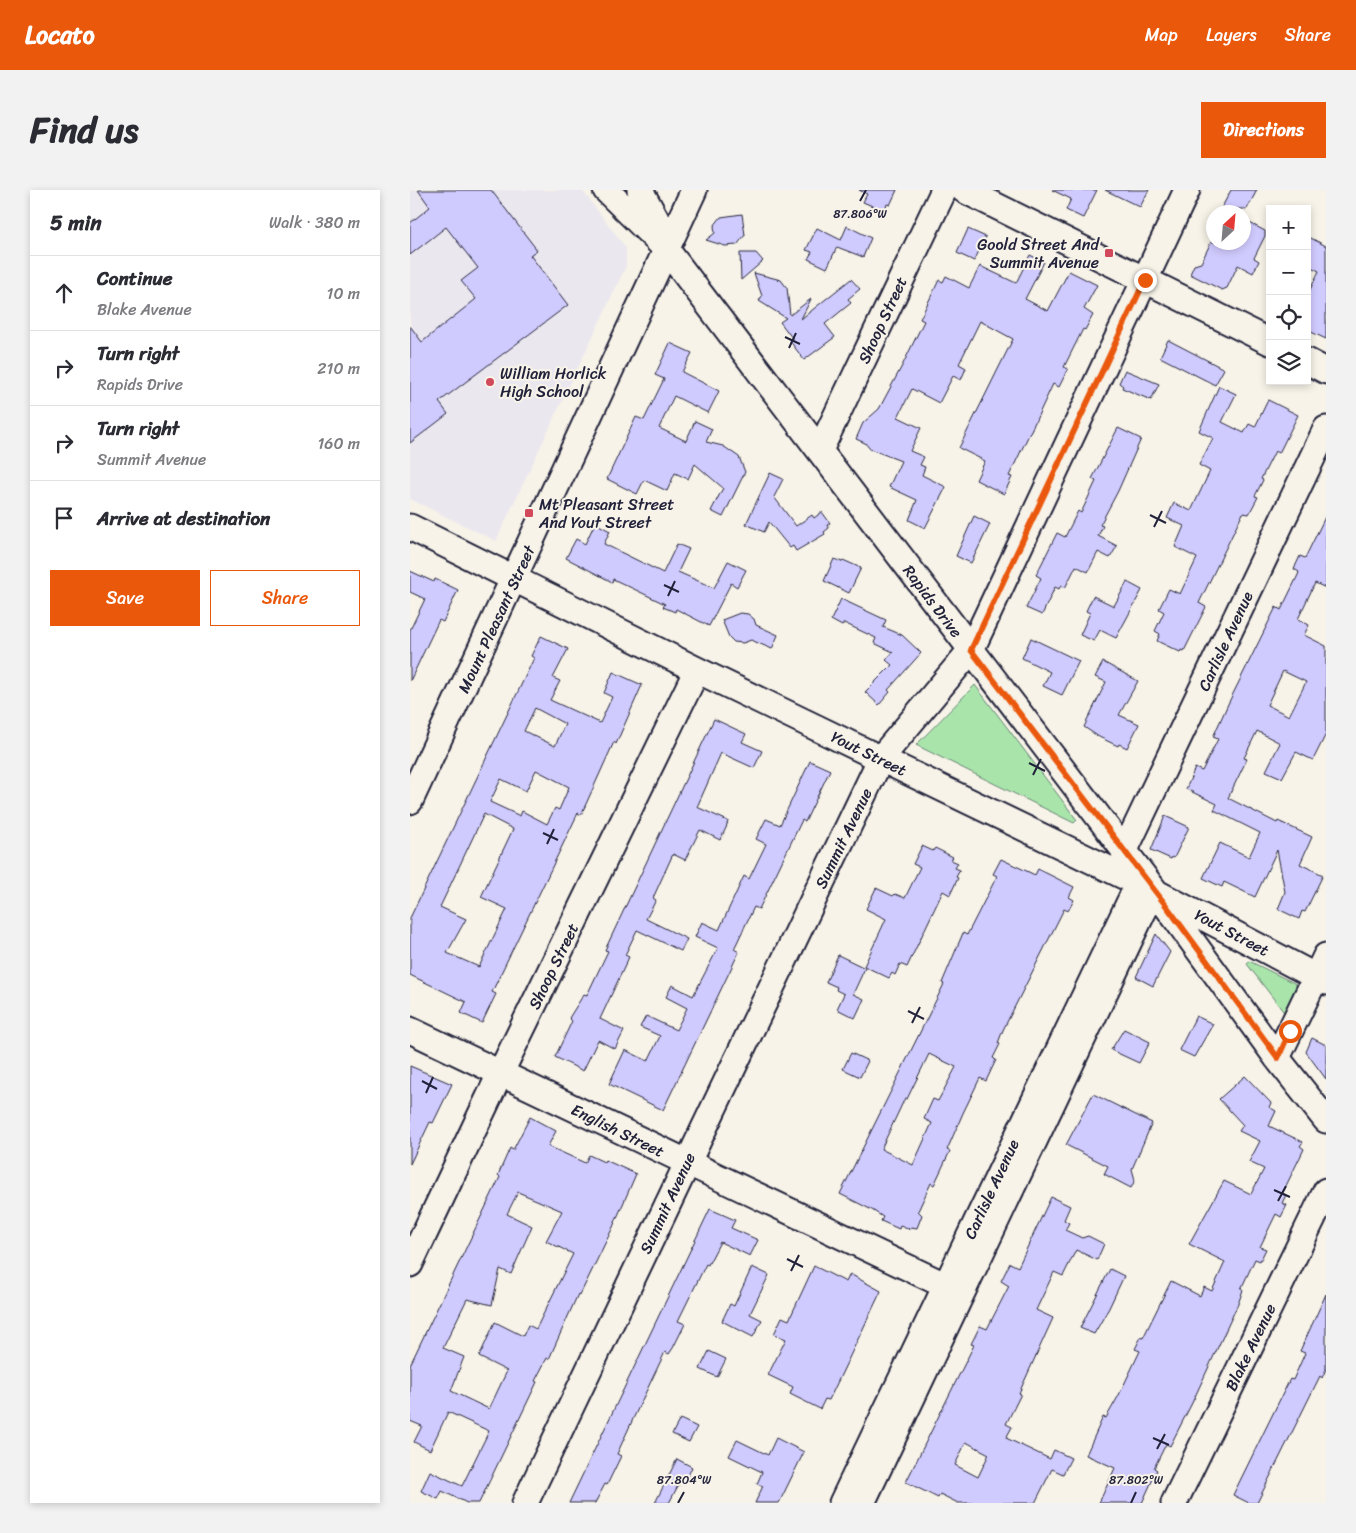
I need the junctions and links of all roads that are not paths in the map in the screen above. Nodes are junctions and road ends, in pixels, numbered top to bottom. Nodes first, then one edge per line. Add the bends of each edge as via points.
1 (606, 190) edge
2 (640, 190) edge
3 (694, 190) edge
4 (944, 190) edge
5 (964, 190) edge
6 (1187, 190) edge
7 (666, 249) junction
8 (1145, 280) junction
9 (1266, 340) edge
10 (1311, 363) edge
11 (1326, 371) edge
12 (1326, 429) edge
13 (820, 450) junction
14 (410, 527) edge
15 (515, 579) junction
16 (971, 650) junction
17 (697, 670) junction
18 (881, 758) junction
19 (410, 801) edge
20 (1124, 852) junction
21 (1144, 883) junction
22 (1323, 972) edge
23 (410, 1030) edge
24 (1278, 1058) junction
25 (500, 1074) junction
26 (1326, 1120) edge
27 (686, 1163) junction
28 (1326, 1191) edge
29 (410, 1264) edge
30 (953, 1290) junction
31 (857, 1500) edge
32 (525, 1503) edge
33 (1174, 1503) edge

1 - 7 street, Rapids Drive
2 - 7 street, Rapids Drive via 656,219
3 - 7 street, Mount Pleasant Street
4 - 13 street, Shoop Street
5 - 8 street
6 - 8 street, Summit Avenue
7 - 13 street, Rapids Drive
7 - 15 street, Mount Pleasant Street
8 - 9 street
8 - 16 street, Summit Avenue
10 - 11 street
12 - 20 street, Carlisle Avenue
13 - 16 street, Rapids Drive
14 - 15 street, Yout Street
15 - 17 street, Yout Street
15 - 19 street, Mount Pleasant Street
16 - 18 street, Summit Avenue
16 - 20 street, Rapids Drive
17 - 18 street, Yout Street
17 - 25 street, Shoop Street
18 - 21 street, Yout Street
18 - 27 street, Summit Avenue
20 - 21 street, Rapids Drive
21 - 22 street, Yout Street
21 - 24 street, Rapids Drive via 1174,916
21 - 30 street, Carlisle Avenue
22 - 24 street
23 - 25 street, English Street
24 - 26 street, Rapids Drive
25 - 27 street, English Street
25 - 29 street, Shoop Street
27 - 30 street, English Street
27 - 32 street, Summit Avenue
28 - 33 street, Blake Avenue
30 - 31 street, Carlisle Avenue

